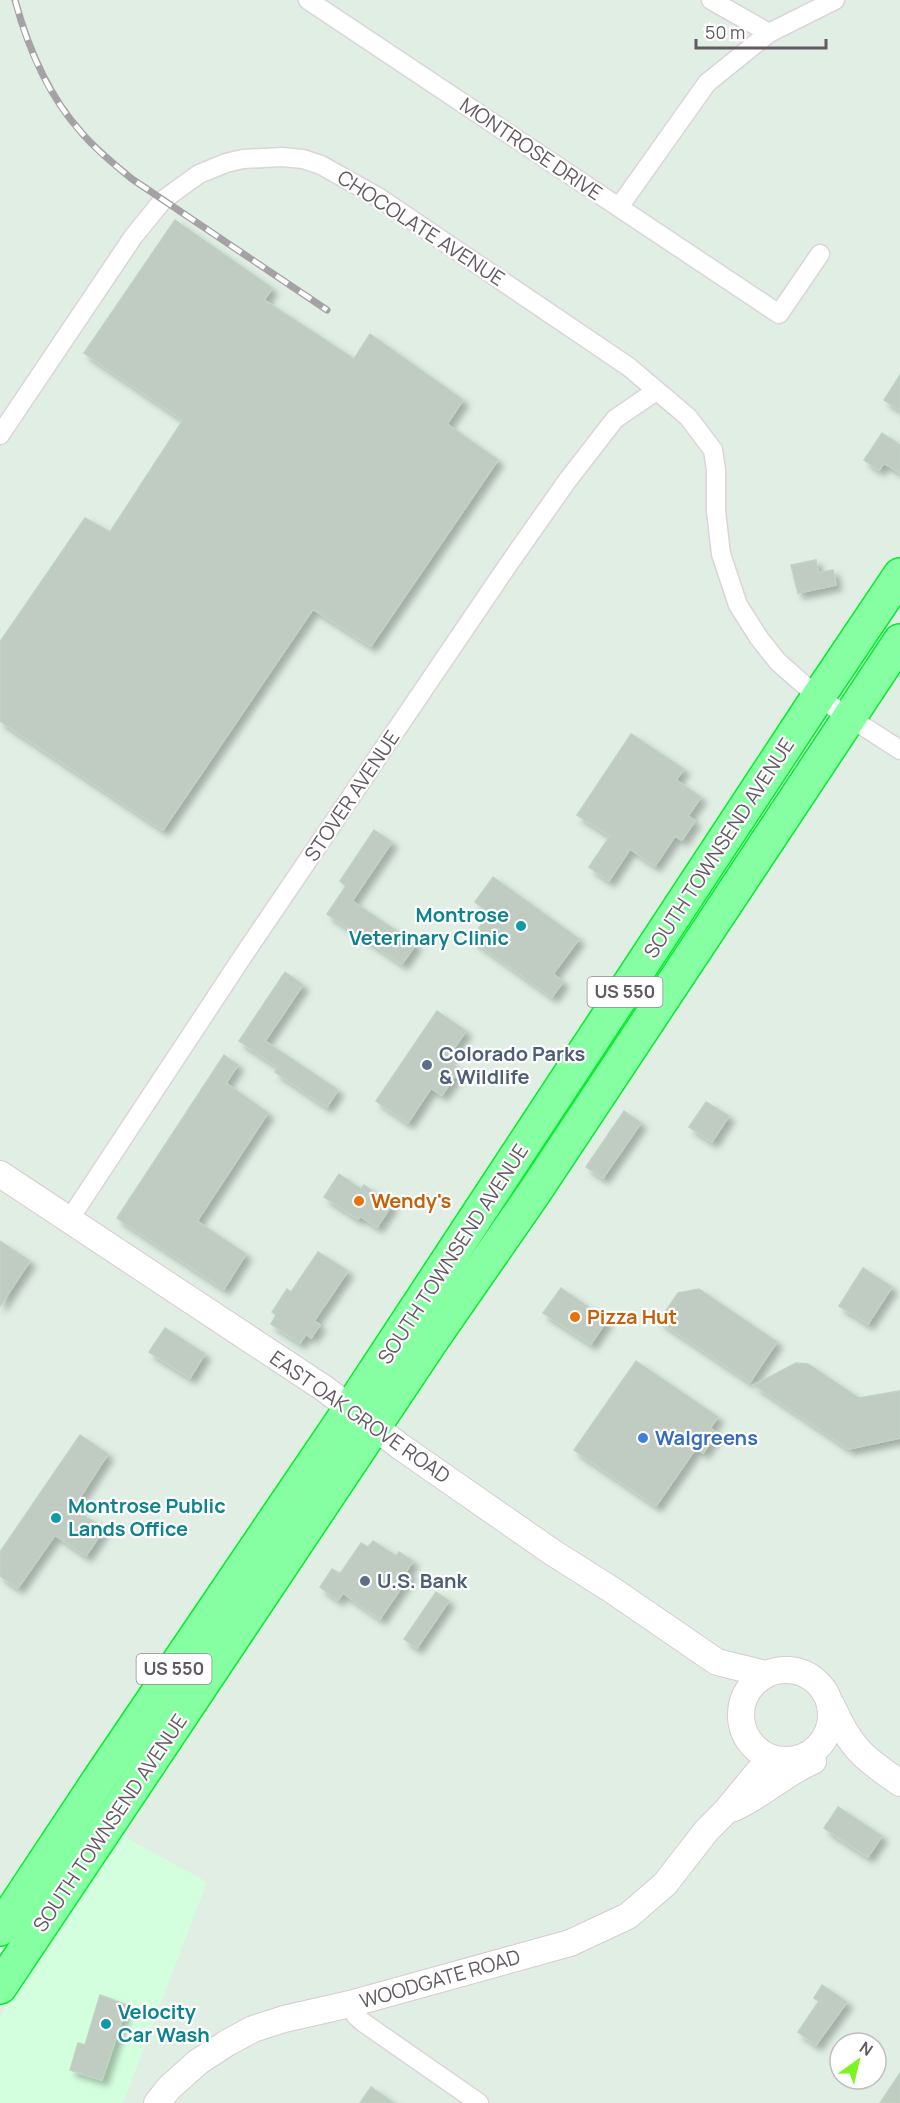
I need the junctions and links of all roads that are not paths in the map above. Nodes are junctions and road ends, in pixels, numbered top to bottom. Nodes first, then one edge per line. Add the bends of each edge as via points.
1 (308, 0) edge
2 (711, 0) edge
3 (835, 0) edge
4 (769, 33) junction
5 (619, 207) junction
6 (820, 254) dead end
7 (656, 391) junction
8 (0, 435) edge
9 (900, 575) edge
10 (900, 641) edge
11 (818, 697) junction
12 (850, 718) junction
13 (900, 750) edge
14 (0, 1174) edge
15 (69, 1220) junction
16 (362, 1418) junction
17 (717, 1662) junction
18 (765, 1674) junction
19 (831, 1705) junction
20 (741, 1706) junction
21 (749, 1741) junction
22 (824, 1752) junction
23 (773, 1759) junction
24 (874, 1765) junction
25 (900, 1783) edge
26 (726, 1811) junction
27 (707, 1830) junction
28 (0, 1929) edge
29 (0, 1987) edge
30 (350, 2004) junction
31 (158, 2103) edge
32 (479, 2103) edge

1 - 5 street, MONTROSE DRIVE
2 - 4 street
3 - 4 street, MONTROSE DRIVE
4 - 5 street, MONTROSE DRIVE via 707,83
5 - 6 street via 779,314
7 - 8 street, CHOCOLATE AVENUE via 629,367 355,183 303,159 263,157 226,163 199,174 163,200 133,237
7 - 11 street, CHOCOLATE AVENUE via 688,417 713,450 721,554 738,605 778,662
7 - 15 street, STOVER AVENUE via 615,419 567,481 243,956
9 - 11 highway, SOUTH TOWNSEND AVENUE / US 550
10 - 12 highway, SOUTH TOWNSEND AVENUE / US 550
11 - 12 street, CHOCOLATE AVENUE
11 - 16 highway, SOUTH TOWNSEND AVENUE / US 550
12 - 13 street, CHOCOLATE AVENUE
12 - 16 highway, SOUTH TOWNSEND AVENUE / US 550 via 540,1183
14 - 15 street, EAST OAK GROVE ROAD
15 - 16 street, EAST OAK GROVE ROAD via 325,1389
16 - 17 street, EAST OAK GROVE ROAD
16 - 28 highway, SOUTH TOWNSEND AVENUE / US 550 via 102,1775
16 - 29 highway, SOUTH TOWNSEND AVENUE / US 550
17 - 18 street, EAST OAK GROVE ROAD
17 - 20 street, EAST OAK GROVE ROAD via 738,1693
18 - 19 street via 797,1671 817,1683
18 - 20 street via 745,1694
19 - 22 street
19 - 24 street via 844,1733
20 - 21 street via 742,1724
21 - 23 street
21 - 27 street, WOODGATE ROAD
22 - 23 street via 793,1760
22 - 24 street
22 - 26 street, WOODGATE ROAD via 752,1800
23 - 26 street, WOODGATE ROAD
24 - 25 street
26 - 27 street, WOODGATE ROAD
27 - 30 street, WOODGATE ROAD via 665,1884 628,1916 570,1943
30 - 31 street, WOODGATE ROAD via 253,2029 198,2062
30 - 32 street via 364,2023

